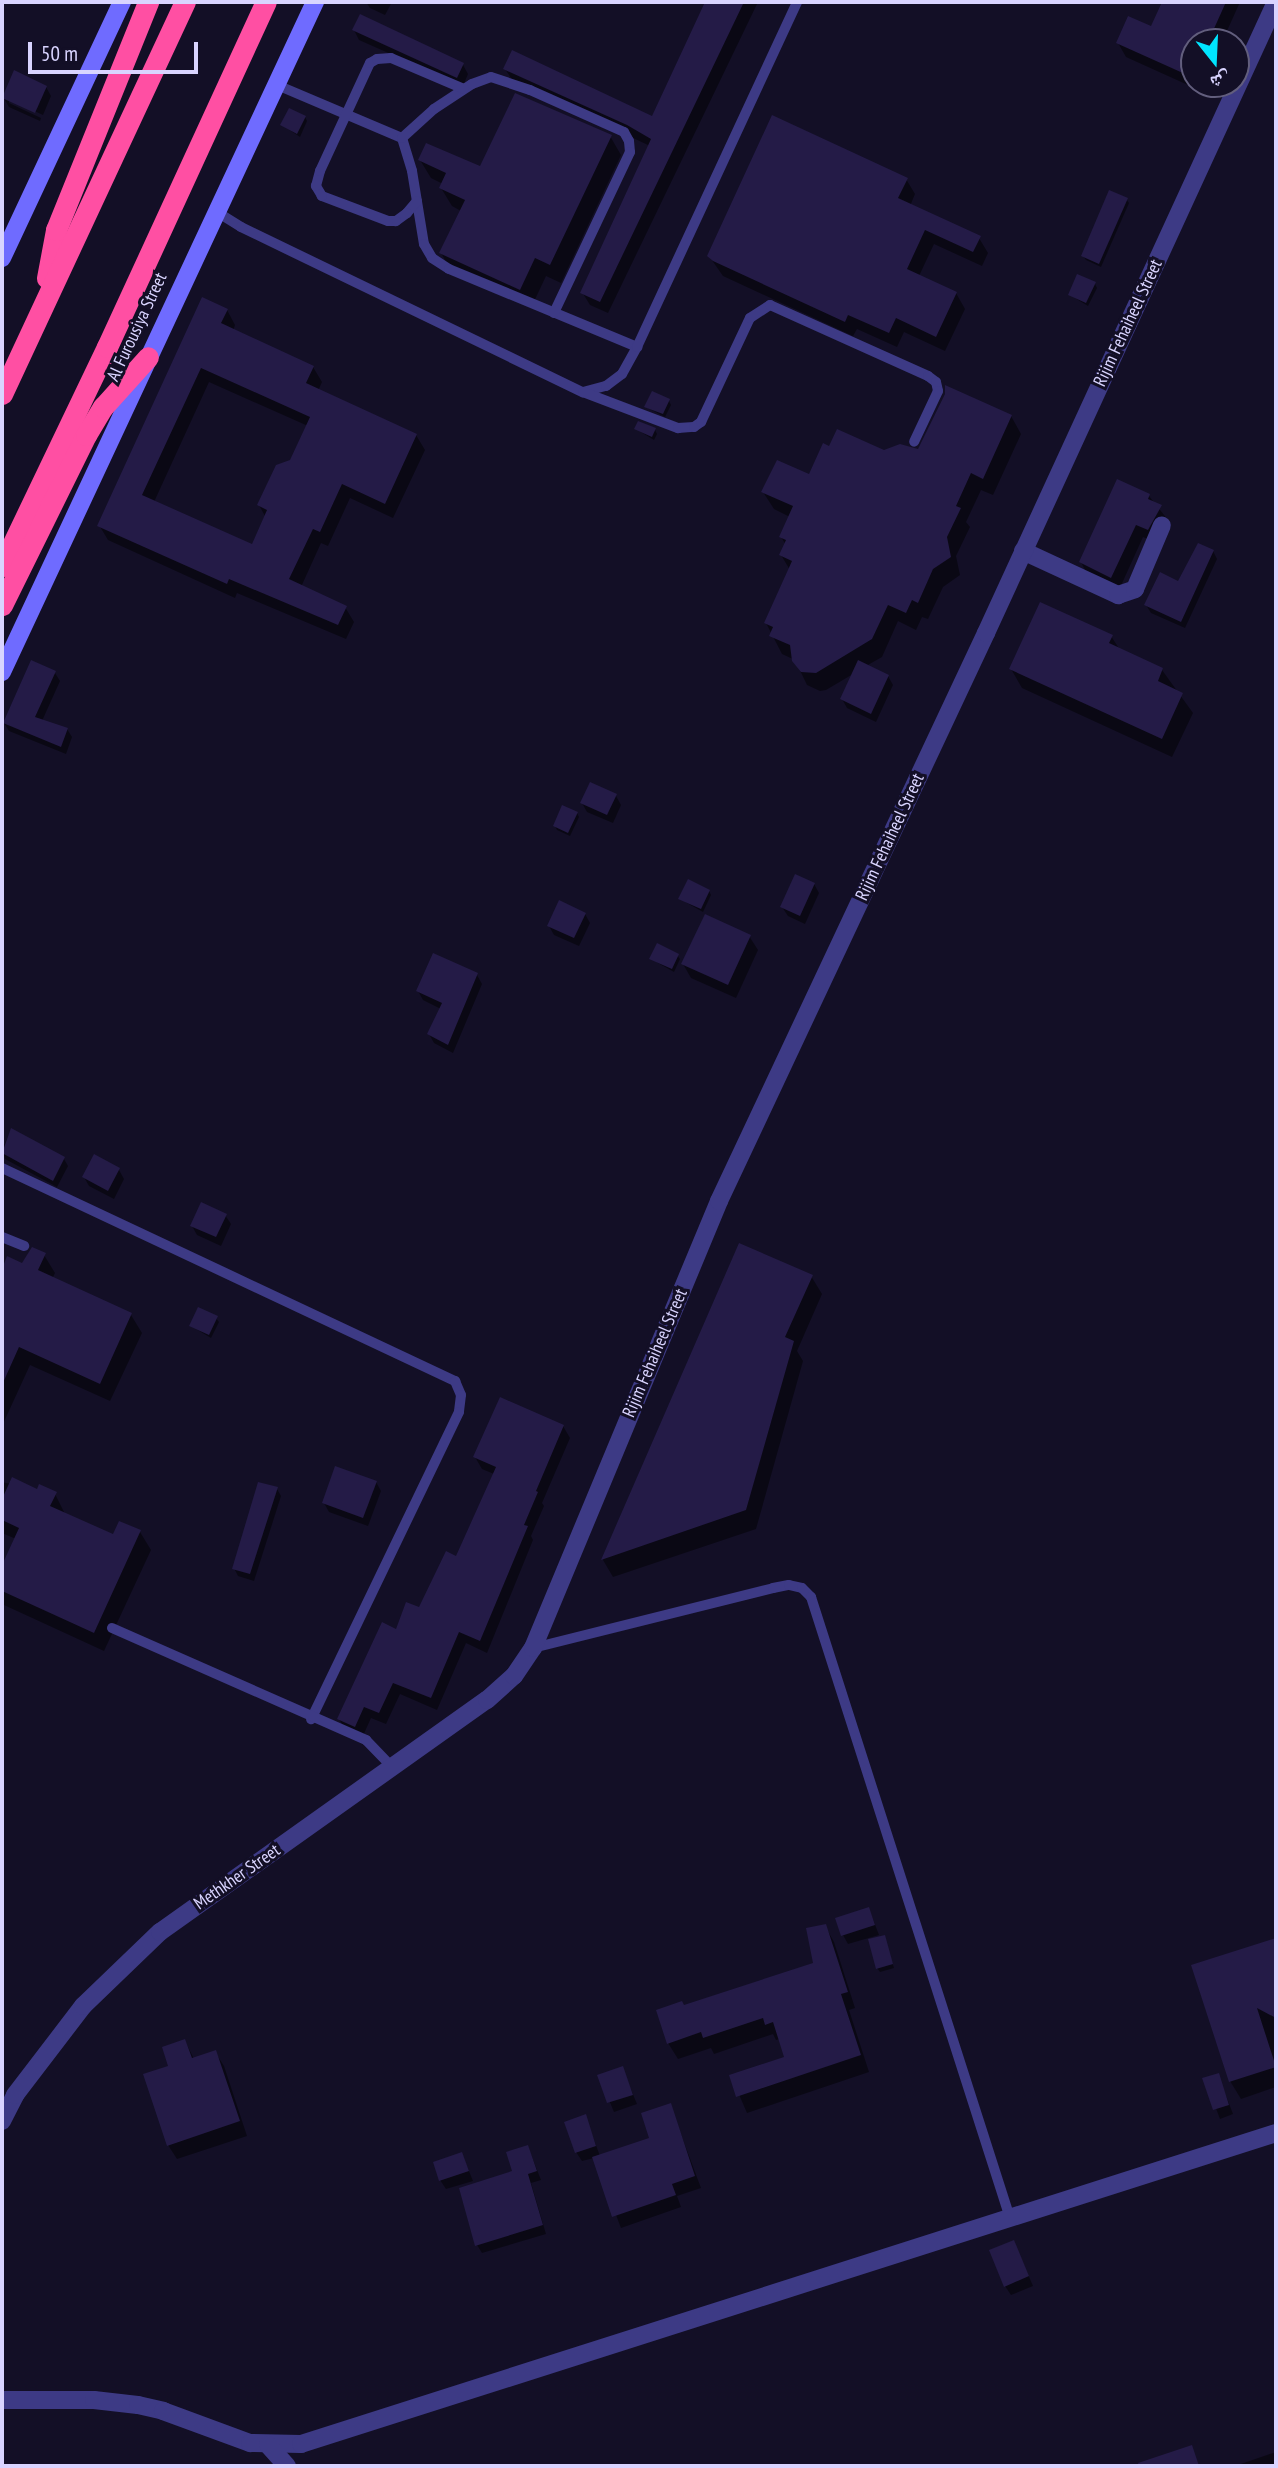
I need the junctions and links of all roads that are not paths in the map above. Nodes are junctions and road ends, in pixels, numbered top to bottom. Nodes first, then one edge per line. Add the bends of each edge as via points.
1 (121, 2) edge
2 (148, 2) edge
3 (185, 2) edge
4 (265, 2) edge
5 (315, 2) edge
6 (797, 2) edge
7 (1274, 12) edge
8 (277, 85) junction
9 (464, 89) junction
10 (345, 113) junction
11 (402, 138) junction
12 (417, 201) junction
13 (217, 212) junction
14 (2, 258) edge
15 (41, 308) junction
16 (554, 313) junction
17 (637, 347) junction
18 (148, 357) junction
19 (583, 392) junction
20 (2, 394) edge
21 (914, 442) dead end
22 (1162, 525) dead end
23 (1023, 551) junction
24 (2, 566) edge
25 (2, 605) edge
26 (2, 671) edge
27 (2, 1168) edge
28 (2, 1237) edge
29 (24, 1247) dead end
30 (112, 1628) dead end
31 (533, 1648) junction
32 (514, 1676) joint
33 (311, 1719) junction
34 (392, 1768) junction
35 (2, 2121) edge
36 (1276, 2133) edge
37 (1010, 2218) junction
38 (2, 2400) edge
39 (268, 2445) junction
40 (287, 2466) edge

1 - 14 main road
2 - 15 highway via 56,230
3 - 15 highway
4 - 24 highway, Al Furousiya Street
5 - 8 main road, Al Furousiya Street
6 - 17 lane
7 - 23 street, Rijim Fehaiheel Street
8 - 10 lane
8 - 13 main road, Al Furousiya Street
9 - 10 lane via 391,58 377,59 370,63
9 - 11 lane
9 - 16 lane via 491,77 624,132 629,141 630,152
10 - 11 lane
10 - 12 lane via 320,171 316,186 322,196 388,221 396,221
11 - 12 lane
12 - 16 lane via 424,244 432,258
13 - 18 main road, Al Furousiya Street
13 - 19 lane
15 - 20 highway
16 - 17 lane
17 - 19 lane via 622,374 606,386
18 - 25 highway via 103,407 86,435
18 - 26 main road, Al Furousiya Street
19 - 21 lane via 678,428 694,427 701,422 750,318 769,305 936,383 938,391
22 - 23 street via 1135,589 1118,595
23 - 31 street, Rijim Fehaiheel Street via 719,1201
27 - 33 lane via 455,1381 461,1395 459,1412
28 - 29 lane
30 - 33 lane
31 - 32 street, Rijim Fehaiheel Street
31 - 37 lane via 789,1585 802,1588 811,1597
32 - 34 street, Methkher Street
33 - 34 lane via 366,1740
34 - 35 street, Methkher Street via 160,1932 83,2006 15,2095
36 - 37 street
37 - 39 street via 326,2438 301,2445
38 - 39 street via 138,2405
39 - 40 street

